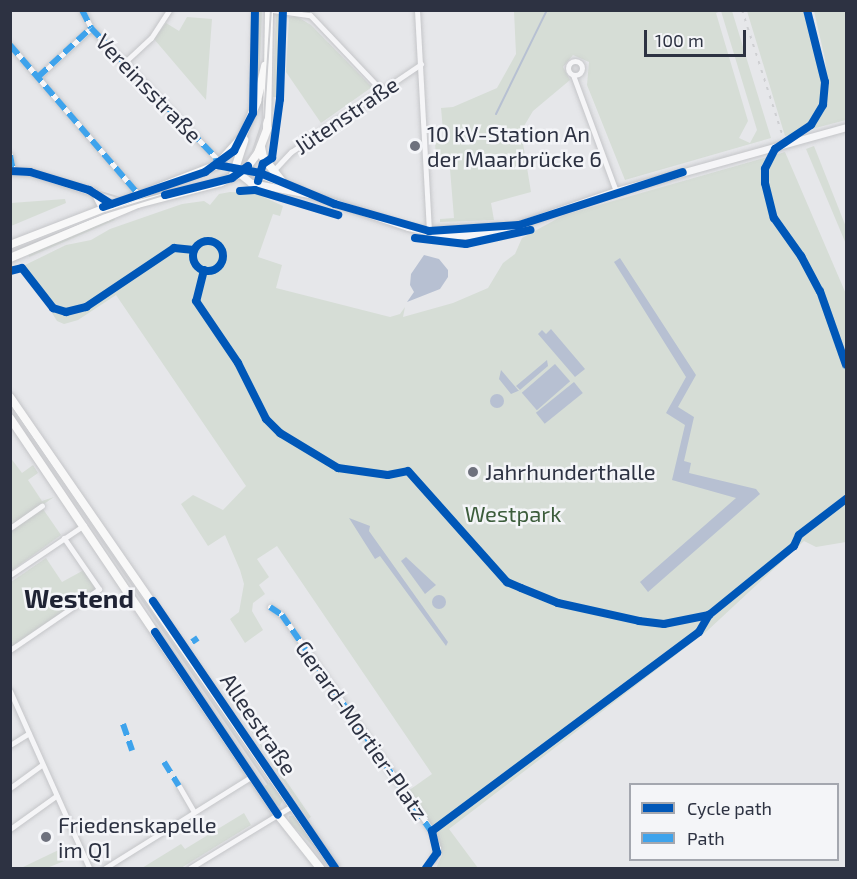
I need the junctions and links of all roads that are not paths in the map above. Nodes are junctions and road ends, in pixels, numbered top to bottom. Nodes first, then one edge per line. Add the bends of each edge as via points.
1 (81, 10) edge
2 (169, 10) edge
3 (255, 10) edge
4 (271, 10) edge
5 (417, 10) edge
6 (283, 11) edge
7 (91, 28) junction
8 (10, 45) edge
9 (268, 46) junction
10 (126, 61) junction
11 (421, 64) junction
12 (573, 75) dead end
13 (38, 77) junction
14 (382, 91) junction
15 (253, 113) junction
16 (846, 127) edge
17 (246, 129) junction
18 (261, 147) junction
19 (10, 155) edge
20 (217, 165) junction
21 (274, 170) junction
22 (12, 171) edge
23 (238, 172) junction
24 (282, 181) junction
25 (616, 191) junction
26 (138, 194) junction
27 (309, 194) junction
28 (103, 207) junction
29 (107, 217) junction
30 (429, 231) junction
31 (10, 245) edge
32 (10, 258) edge
33 (10, 397) edge
34 (10, 418) edge
35 (42, 506) dead end
36 (84, 525) junction
37 (10, 528) edge
38 (64, 538) junction
39 (10, 575) edge
40 (270, 608) dead end
41 (10, 650) edge
42 (10, 691) edge
43 (28, 733) junction
44 (10, 745) edge
45 (42, 765) junction
46 (252, 776) junction
47 (179, 786) dead end
48 (10, 788) edge
49 (56, 796) junction
50 (292, 806) junction
51 (194, 812) junction
52 (278, 815) junction
53 (10, 829) edge
54 (432, 861) dead end
55 (89, 868) edge
56 (105, 868) edge
57 (190, 868) edge
58 (320, 868) edge
59 (335, 868) edge

1 - 7 street, Vereinsstraße
2 - 10 street via 151,38
3 - 15 street
4 - 6 street
4 - 9 main road
5 - 11 street
6 - 14 street via 310,15
7 - 10 street, Vereinsstraße
7 - 13 street
8 - 13 street
9 - 15 main road
9 - 18 main road via 268,119
10 - 20 street, Vereinsstraße via 216,158
11 - 14 street, Jütenstraße
11 - 30 street
12 - 25 street
13 - 26 street
14 - 21 street, Jütenstraße via 291,152
15 - 17 main road
16 - 25 street
17 - 20 main road via 234,151
17 - 23 main road
18 - 21 main road via 263,157
18 - 23 main road
19 - 22 street
20 - 23 main road
20 - 26 main road
21 - 24 main road
22 - 28 street via 89,190
23 - 24 street
23 - 27 street via 251,183
23 - 29 main road
24 - 27 street
25 - 30 street via 519,225 468,235
26 - 28 main road
27 - 30 street
28 - 29 street
28 - 31 main road
29 - 32 main road
33 - 50 main road, Alleestraße
34 - 36 main road, Alleestraße
35 - 37 street
36 - 38 street
36 - 46 main road, Alleestraße
38 - 39 street
38 - 41 street via 99,589
40 - 54 street, Gerard-Mortier-Platz via 282,615 432,831 438,848
42 - 43 street
43 - 44 street
43 - 45 street
45 - 48 street
45 - 49 street
46 - 51 street
46 - 52 main road, Alleestraße
47 - 51 street
49 - 53 street
49 - 55 street
50 - 52 street
50 - 59 main road, Alleestraße
51 - 56 street
52 - 57 street
52 - 58 main road, Alleestraße

